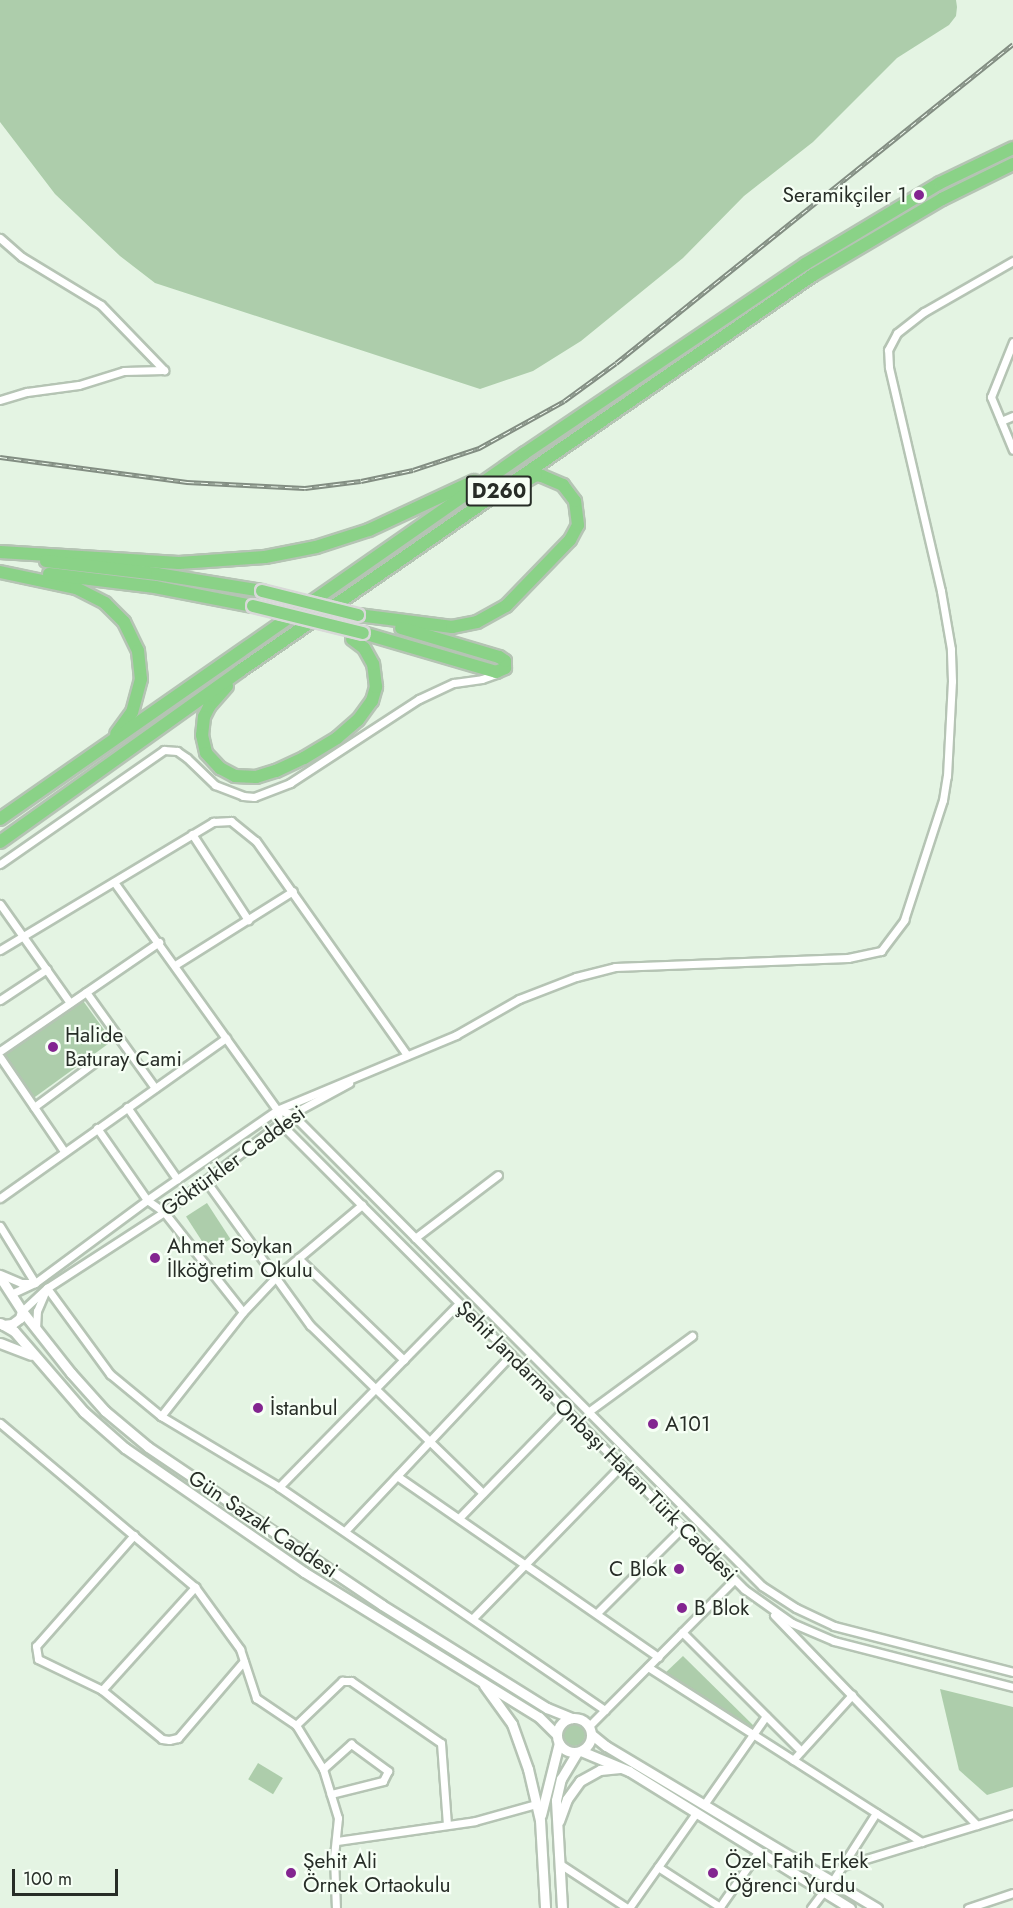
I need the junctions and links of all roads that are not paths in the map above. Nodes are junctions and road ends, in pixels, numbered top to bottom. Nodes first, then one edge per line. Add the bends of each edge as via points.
1 (1013, 148) edge
2 (1013, 164) edge
3 (0, 238) edge
4 (1013, 261) edge
5 (1013, 342) edge
6 (0, 400) edge
7 (1013, 416) edge
8 (1001, 421) junction
9 (1013, 450) edge
10 (525, 453) junction
11 (484, 502) junction
12 (0, 554) edge
13 (0, 570) edge
14 (358, 615) junction
15 (358, 636) junction
16 (241, 670) junction
17 (499, 672) junction
18 (103, 749) junction
19 (0, 819) edge
20 (192, 834) junction
21 (0, 842) edge
22 (0, 864) edge
23 (114, 882) junction
24 (293, 891) junction
25 (0, 904) edge
26 (248, 920) junction
27 (22, 934) junction
28 (159, 942) junction
29 (0, 950) edge
30 (175, 964) junction
31 (47, 969) junction
32 (86, 992) junction
33 (0, 1000) edge
34 (70, 1003) junction
35 (226, 1038) junction
36 (0, 1051) edge
37 (406, 1055) junction
38 (0, 1057) edge
39 (99, 1059) dead end
40 (383, 1065) junction
41 (155, 1088) junction
42 (34, 1107) junction
43 (127, 1107) junction
44 (277, 1110) junction
45 (292, 1114) junction
46 (280, 1123) junction
47 (97, 1128) junction
48 (64, 1152) junction
49 (498, 1175) dead end
50 (177, 1179) junction
51 (207, 1181) junction
52 (0, 1198) edge
53 (147, 1200) junction
54 (362, 1205) junction
55 (164, 1212) junction
56 (0, 1226) edge
57 (415, 1238) junction
58 (298, 1258) junction
59 (0, 1275) edge
60 (277, 1276) junction
61 (35, 1283) junction
62 (47, 1288) junction
63 (11, 1294) junction
64 (0, 1297) edge
65 (459, 1303) junction
66 (22, 1311) junction
67 (243, 1312) junction
68 (1, 1325) edge
69 (36, 1329) junction
70 (692, 1336) dead end
71 (0, 1343) edge
72 (511, 1355) junction
73 (35, 1357) junction
74 (404, 1360) junction
75 (375, 1390) junction
76 (565, 1409) junction
77 (588, 1412) junction
78 (161, 1416) junction
79 (0, 1423) edge
80 (429, 1442) junction
81 (621, 1466) junction
82 (397, 1476) junction
83 (279, 1487) junction
84 (483, 1493) junction
85 (459, 1518) junction
86 (683, 1527) junction
87 (345, 1531) junction
88 (134, 1535) junction
89 (526, 1563) junction
90 (734, 1580) junction
91 (195, 1587) junction
92 (766, 1607) junction
93 (597, 1613) junction
94 (473, 1618) junction
95 (682, 1632) junction
96 (658, 1657) junction
97 (244, 1661) junction
98 (648, 1667) junction
99 (1013, 1672) edge
100 (476, 1677) junction
101 (1013, 1687) edge
102 (102, 1690) junction
103 (852, 1695) junction
104 (605, 1710) junction
105 (766, 1716) junction
106 (572, 1718) junction
107 (296, 1725) junction
108 (590, 1730) junction
109 (753, 1734) junction
110 (558, 1739) junction
111 (579, 1751) junction
112 (801, 1751) junction
113 (793, 1760) junction
114 (624, 1768) junction
115 (322, 1769) junction
116 (330, 1794) junction
117 (705, 1803) junction
118 (536, 1804) junction
119 (696, 1813) junction
120 (876, 1813) junction
121 (1013, 1814) edge
122 (540, 1820) junction
123 (558, 1823) junction
124 (447, 1825) junction
125 (977, 1825) junction
126 (337, 1841) junction
127 (922, 1842) junction
128 (758, 1852) junction
129 (560, 1864) junction
130 (843, 1866) junction
131 (658, 1867) junction
132 (832, 1882) junction
133 (823, 1892) junction
134 (1013, 1893) edge
135 (336, 1908) edge
136 (544, 1908) edge
137 (562, 1908) edge
138 (628, 1908) edge
139 (720, 1908) edge
140 (812, 1908) edge
141 (850, 1908) edge
142 (877, 1908) edge
143 (968, 1908) edge

1 - 10 highway, D260 via 940,183 805,264
2 - 11 highway, D260 via 942,199 813,275
3 - 6 street via 22,257 101,305 164,370 117,372 79,385
4 - 37 street via 924,312 897,333 888,350 941,591 952,681 943,800 904,920 887,944 881,951 849,958 615,967 519,999 456,1035
5 - 8 street via 991,397
7 - 8 street
8 - 9 street
10 - 12 highway via 390,522 283,554 179,562
10 - 18 highway, D260
11 - 14 highway via 536,476 548,477 563,485 573,497 578,511 577,528 506,606 485,619 443,627
11 - 16 highway, D260
12 - 14 highway, bridge via 262,591
13 - 15 highway, bridge via 155,587 253,606
13 - 18 highway via 88,593 111,607 127,627 140,657 139,691 129,720
14 - 17 highway via 499,657 506,666
15 - 16 highway via 375,668 375,692 366,710 318,750 283,768 251,777 235,776 215,764 205,750 202,735 209,707
15 - 17 highway
16 - 21 highway, D260
17 - 22 street via 488,678 454,683 419,699 290,783 254,797 215,784 177,751 164,750
18 - 19 highway, D260
20 - 23 street
20 - 24 street via 213,822 231,820 256,841
20 - 26 street
23 - 27 street
23 - 28 street
24 - 26 street
24 - 37 street
25 - 27 street
26 - 30 street
27 - 29 street
27 - 31 street
28 - 30 street
28 - 32 street
30 - 35 street
31 - 33 street
31 - 34 street
32 - 34 street
32 - 41 street
34 - 36 street
35 - 41 street
35 - 44 street
37 - 40 street
38 - 42 street
39 - 42 street
40 - 44 street, Göktürkler Caddesi
40 - 45 street, Göktürkler Caddesi
41 - 43 street
42 - 48 street
43 - 47 street
43 - 50 street
44 - 45 street
44 - 46 street
44 - 50 street, Göktürkler Caddesi
45 - 46 street, Göktürkler Caddesi
45 - 57 street, Şehit Jandarma Onbaşı Hakan Türk Caddesi
46 - 51 street, Göktürkler Caddesi
46 - 54 street, Şehit Jandarma Onbaşı Hakan Türk Caddesi
47 - 48 street
47 - 53 street
48 - 52 street
49 - 57 street
50 - 53 street, Göktürkler Caddesi
51 - 55 street, Göktürkler Caddesi
51 - 60 street
53 - 55 street
53 - 61 street, Göktürkler Caddesi
54 - 58 street
54 - 65 street, Şehit Jandarma Onbaşı Hakan Türk Caddesi
55 - 62 street, Göktürkler Caddesi
55 - 67 street
56 - 61 street
57 - 77 street, Şehit Jandarma Onbaşı Hakan Türk Caddesi
58 - 60 street
58 - 74 street
59 - 61 street via 21,1283
59 - 63 street, Gün Sazak Caddesi
60 - 67 street
60 - 75 street via 310,1325
61 - 63 street, Göktürkler Caddesi
62 - 66 street, Göktürkler Caddesi
62 - 69 street via 37,1311
62 - 78 street via 110,1374
63 - 64 street
63 - 66 street, Gün Sazak Caddesi
65 - 72 street, Şehit Jandarma Onbaşı Hakan Türk Caddesi
65 - 74 street
66 - 68 street via 12,1324
66 - 69 street, Gün Sazak Caddesi
67 - 78 street
68 - 73 street, Gün Sazak Caddesi via 14,1331
69 - 106 street, Gün Sazak Caddesi via 100,1406 148,1448 382,1605 547,1708
70 - 77 street
71 - 73 street
72 - 76 street, Şehit Jandarma Onbaşı Hakan Türk Caddesi
72 - 80 street
73 - 100 street, Gün Sazak Caddesi via 94,1422 125,1448 304,1572
74 - 75 street
75 - 80 street
75 - 83 street
76 - 81 street, Şehit Jandarma Onbaşı Hakan Türk Caddesi
76 - 84 street
77 - 99 street, Şehit Jandarma Onbaşı Hakan Türk Caddesi via 753,1578 784,1601 851,1631
78 - 83 street
79 - 88 street
80 - 82 street
80 - 84 street
81 - 86 street, Şehit Jandarma Onbaşı Hakan Türk Caddesi
81 - 89 street
82 - 85 street
82 - 87 street
83 - 87 street
84 - 85 street
85 - 89 street
86 - 90 street, Şehit Jandarma Onbaşı Hakan Türk Caddesi
86 - 93 street
87 - 94 street
88 - 91 street
88 - 102 street via 35,1649 40,1661
89 - 93 street
89 - 94 street
90 - 92 street, Şehit Jandarma Onbaşı Hakan Türk Caddesi
90 - 95 street
91 - 97 street via 240,1649
91 - 102 street
92 - 101 street, Şehit Jandarma Onbaşı Hakan Türk Caddesi via 806,1630 847,1646
92 - 103 street
93 - 96 street
94 - 104 street
95 - 96 street
95 - 105 street
96 - 98 street
97 - 102 street via 178,1738 172,1740 162,1739
97 - 107 street via 256,1698
98 - 104 street
98 - 109 street
100 - 110 street, Gün Sazak Caddesi via 539,1717
100 - 118 street via 516,1732
103 - 112 street
103 - 125 street
104 - 108 street
105 - 109 street
105 - 112 street
106 - 108 street via 580,1718
106 - 110 street via 561,1724
107 - 115 street
107 - 124 street via 342,1681 351,1681 441,1743
108 - 111 street via 587,1746
108 - 117 street via 606,1746
109 - 113 street
109 - 117 street
110 - 111 street via 565,1749
110 - 122 street
111 - 114 street
111 - 123 street via 559,1785
112 - 113 street
113 - 120 street
114 - 119 street
114 - 123 street via 600,1770 580,1781 567,1799
115 - 116 street
115 - 116 street via 351,1744 388,1771 383,1781
116 - 126 street via 338,1818
117 - 132 street
118 - 122 street
118 - 124 street
119 - 128 street
119 - 131 street
120 - 127 street
120 - 130 street
121 - 125 street
122 - 136 street
123 - 129 street
124 - 126 street
125 - 127 street
126 - 135 street
127 - 130 street
128 - 133 street
128 - 139 street
129 - 137 street
129 - 138 street
130 - 132 street
131 - 138 street
131 - 139 street
132 - 142 street
133 - 140 street
133 - 141 street
134 - 143 street

